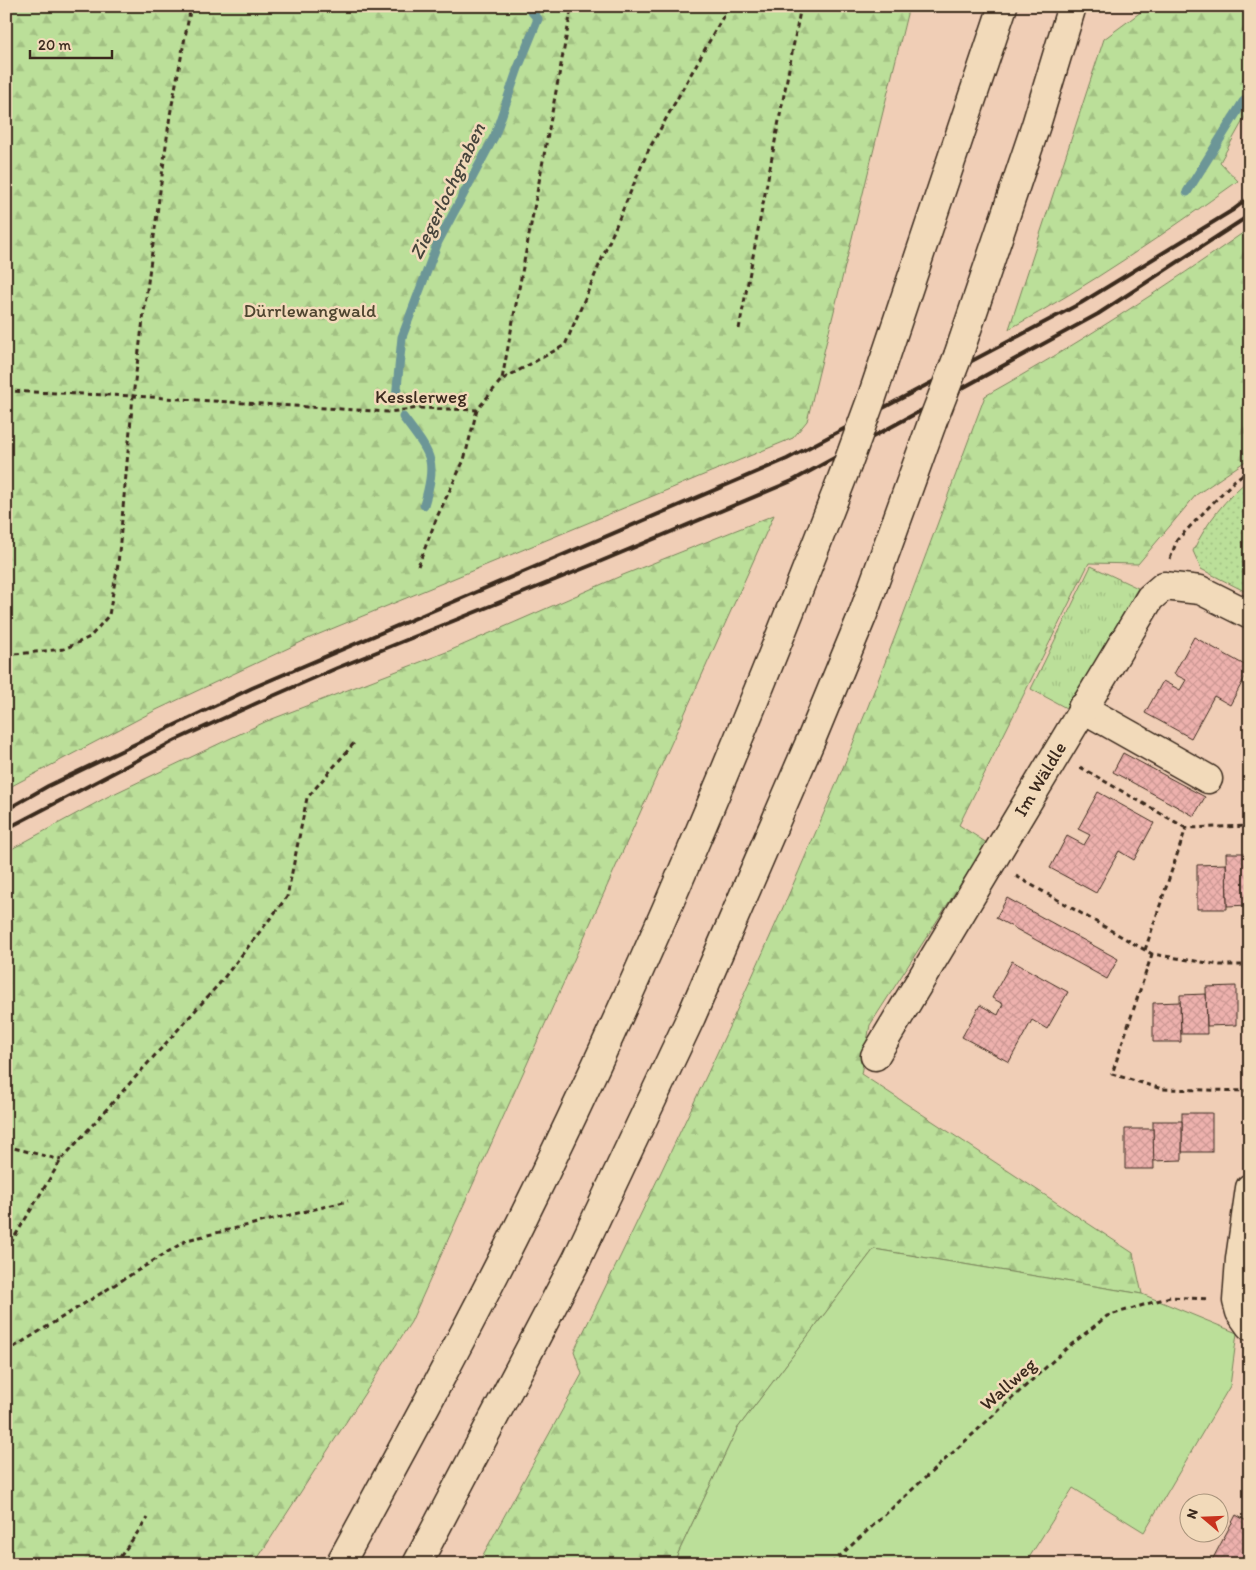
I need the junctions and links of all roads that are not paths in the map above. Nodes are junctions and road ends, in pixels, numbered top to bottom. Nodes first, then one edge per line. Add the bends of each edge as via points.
1 (1003, 6) edge
2 (1072, 6) edge
3 (1250, 615) edge
4 (1082, 708) junction
5 (1208, 779) dead end
6 (875, 1056) dead end
7 (1250, 1188) edge
8 (1250, 1326) edge
9 (340, 1564) edge
10 (417, 1564) edge

1 - 9 main road, bridge via 871,400 766,676 622,1007 519,1225
2 - 10 main road, bridge via 1036,125 958,356 849,649 691,1017 576,1260
3 - 4 main road, Im Wäldle via 1200,590 1164,586 1138,614
4 - 5 main road
4 - 6 main road, Im Wäldle
7 - 8 main road via 1237,1301

